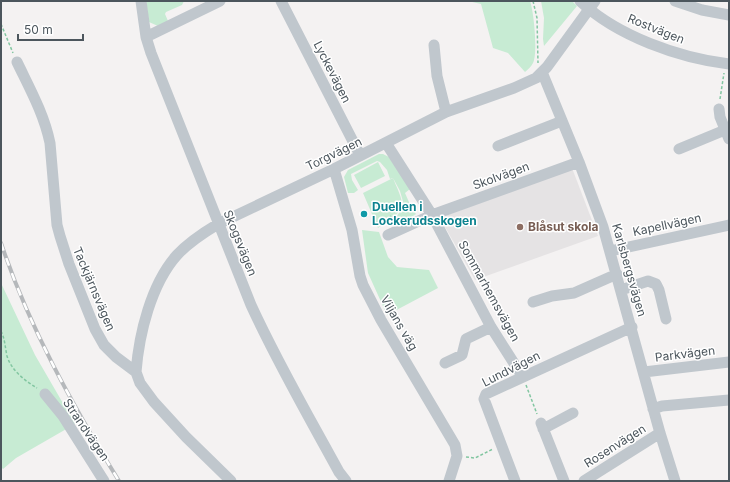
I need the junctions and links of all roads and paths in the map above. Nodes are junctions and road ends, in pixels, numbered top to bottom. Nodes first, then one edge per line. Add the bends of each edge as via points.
1 (141, 1) edge
2 (220, 1) edge
3 (281, 1) edge
4 (533, 1) edge
5 (580, 1) edge
6 (675, 1) edge
7 (592, 5) edge
8 (729, 15) edge
9 (1, 24) edge
10 (146, 37) junction
11 (434, 45) dead end
12 (17, 62) joint
13 (727, 63) edge
14 (542, 72) junction
15 (719, 109) joint
16 (446, 112) junction
17 (562, 120) junction
18 (727, 134) edge
19 (386, 143) junction
20 (498, 146) dead end
21 (679, 149) dead end
22 (360, 155) junction
23 (579, 162) junction
24 (334, 169) junction
25 (432, 214) junction
26 (218, 224) junction
27 (729, 225) edge
28 (388, 235) dead end
29 (610, 251) junction
30 (617, 274) junction
31 (621, 290) junction
32 (534, 302) dead end
33 (666, 319) dead end
34 (491, 327) junction
35 (632, 327) junction
36 (1, 331) edge
37 (729, 362) edge
38 (445, 363) dead end
39 (136, 372) junction
40 (644, 372) junction
41 (522, 376) junction
42 (45, 394) joint
43 (729, 400) edge
44 (654, 409) junction
45 (573, 413) dead end
46 (542, 426) junction
47 (660, 434) junction
48 (502, 445) junction
49 (457, 456) junction
50 (104, 481) edge
51 (231, 481) edge
52 (346, 481) edge
53 (449, 481) edge
54 (515, 481) edge
55 (564, 481) edge
56 (584, 481) edge
57 (675, 481) edge

1 - 10 street, Skogsvägen
2 - 10 street
3 - 22 street, Lyckevägen
4 - 14 path via 537,18 538,61
5 - 7 street, Rostvägen
6 - 8 street
7 - 13 street, Rostvägen via 613,25 646,42 681,54
7 - 14 street, Torgvägen
9 - 12 path
10 - 26 street, Skogsvägen
11 - 16 street via 437,76
12 - 39 street, Tackjärnsvägen via 48,131 57,225 69,264 100,338 116,357
13 - 15 path
14 - 16 street, Torgvägen via 530,82
14 - 17 street, Karlsbergsvägen
15 - 18 street
16 - 19 street, Torgvägen
17 - 20 street
17 - 23 street, Karlsbergsvägen
18 - 21 street
19 - 22 street, Torgvägen
19 - 25 street, Sommarhemsvägen
22 - 24 street, Torgvägen
23 - 25 street, Skolvägen
23 - 29 street, Karlsbergsvägen
24 - 26 street, Torgvägen
24 - 49 street, Viljans väg via 352,230 363,285 452,439
25 - 28 street, Skolvägen
25 - 34 street, Sommarhemsvägen
26 - 39 street, Torgvägen via 201,234 176,256 160,281 148,313
26 - 52 street, Skogsvägen via 262,329
27 - 29 street, Kapellvägen
29 - 30 street, Karlsbergsvägen
30 - 31 street, Karlsbergsvägen
30 - 32 street via 574,293
31 - 33 street via 648,281 656,284
31 - 35 street, Karlsbergsvägen
34 - 38 street via 468,337 462,355
34 - 41 street, Sommarhemsvägen
35 - 40 street, Karlsbergsvägen
35 - 41 street, Lundvägen
36 - 42 path via 8,357 16,372
37 - 40 street, Parkvägen
39 - 51 street, Tackjärnsvägen via 140,383 154,402
40 - 44 street, Karlsbergsvägen
41 - 46 path
41 - 48 street, Lundvägen via 484,396
42 - 50 street, Strandvägen via 63,416
43 - 44 street via 662,406
44 - 47 street, Karlsbergsvägen
45 - 46 street
46 - 55 street
47 - 56 street, Rosenvägen
47 - 57 street, Karlsbergsvägen
48 - 49 path via 475,458
48 - 54 street, Lundvägen
49 - 53 street

